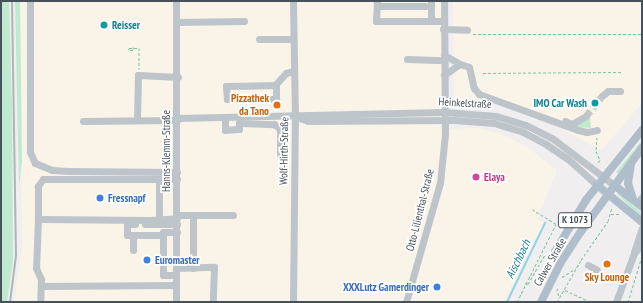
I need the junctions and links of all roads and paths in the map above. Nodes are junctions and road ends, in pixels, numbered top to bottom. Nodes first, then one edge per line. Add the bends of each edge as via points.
1 (30, 1) edge
2 (176, 1) edge
3 (293, 1) edge
4 (431, 1) edge
5 (444, 1) edge
6 (377, 3) edge
7 (393, 6) junction
8 (401, 6) junction
9 (244, 21) dead end
10 (393, 21) junction
11 (401, 21) junction
12 (418, 21) junction
13 (431, 21) junction
14 (443, 21) junction
15 (176, 22) junction
16 (443, 29) junction
17 (468, 32) joint
18 (642, 34) edge
19 (258, 39) dead end
20 (293, 39) junction
21 (133, 47) dead end
22 (444, 57) junction
23 (407, 59) dead end
24 (460, 64) junction
25 (294, 71) junction
26 (483, 72) dead end
27 (621, 72) dead end
28 (139, 75) junction
29 (444, 75) junction
30 (178, 77) junction
31 (276, 85) junction
32 (620, 91) dead end
33 (604, 95) tunnel mouth
34 (444, 112) junction
35 (586, 116) tunnel mouth
36 (225, 117) junction
37 (295, 117) junction
38 (177, 119) junction
39 (137, 120) junction
40 (444, 120) junction
41 (83, 121) dead end
42 (560, 121) junction
43 (642, 130) edge
44 (597, 132) joint
45 (642, 148) edge
46 (280, 154) dead end
47 (632, 161) junction
48 (597, 164) dead end
49 (177, 176) junction
50 (603, 176) junction
51 (159, 179) junction
52 (597, 185) junction
53 (614, 185) junction
54 (607, 195) junction
55 (639, 198) edge
56 (642, 207) edge
57 (532, 209) dead end
58 (622, 214) dead end
59 (193, 215) junction
60 (233, 215) dead end
61 (38, 219) junction
62 (177, 219) junction
63 (157, 221) junction
64 (642, 222) edge
65 (642, 228) edge
66 (177, 232) junction
67 (133, 235) junction
68 (160, 235) junction
69 (642, 244) edge
70 (133, 250) dead end
71 (634, 252) junction
72 (553, 255) dead end
73 (642, 256) edge
74 (588, 265) dead end
75 (193, 268) junction
76 (576, 269) junction
77 (597, 270) dead end
78 (176, 272) junction
79 (562, 277) dead end
80 (176, 285) junction
81 (41, 286) junction
82 (612, 286) dead end
83 (557, 288) dead end
84 (620, 289) junction
85 (564, 290) junction
86 (559, 299) junction
87 (40, 302) edge
88 (176, 302) edge
89 (213, 302) edge
90 (293, 302) edge
91 (406, 302) edge
92 (517, 302) edge
93 (541, 302) edge
94 (557, 302) edge
95 (591, 302) edge
96 (616, 302) edge
97 (628, 302) edge

1 - 49 street via 30,152 35,163 42,167 82,171
2 - 15 street, Hanns-Klemm-Straße
3 - 20 street, Wolf-Hirth-Straße
4 - 13 street
5 - 14 street, Otto-Lilienthal-Straße
6 - 7 street
6 - 10 street via 376,21
7 - 8 street
7 - 10 street
8 - 11 street
8 - 12 street via 421,6
9 - 15 street
10 - 11 street
11 - 12 street
12 - 13 street
13 - 14 street
14 - 16 street, Otto-Lilienthal-Straße
15 - 30 street, Hanns-Klemm-Straße
16 - 17 street
16 - 22 street, Otto-Lilienthal-Straße
17 - 18 path
19 - 20 street
20 - 25 street, Wolf-Hirth-Straße
21 - 28 path via 133,50 129,50 129,48 134,48 139,48
22 - 23 street
22 - 24 street
22 - 29 street, Otto-Lilienthal-Straße
24 - 29 street
24 - 42 street via 469,68 474,88 479,94
25 - 31 street via 286,73
25 - 37 street, Wolf-Hirth-Straße
26 - 27 path
28 - 30 street
28 - 39 street
29 - 34 street, Otto-Lilienthal-Straße
30 - 38 street, Hanns-Klemm-Straße
31 - 31 street via 276,99 227,99 226,86
32 - 33 street via 608,91
34 - 37 street, Heinkelstraße via 308,113
34 - 40 street, Otto-Lilienthal-Straße
34 - 50 street, Heinkelstraße via 496,116 526,125 552,138
35 - 42 street via 572,124
36 - 37 street, Heinkelstraße
36 - 38 street, Heinkelstraße
36 - 46 street via 225,130 239,129 239,123 274,124 280,129
37 - 40 street, Heinkelstraße via 308,121
37 - 90 street, Wolf-Hirth-Straße
38 - 39 street, Heinkelstraße
38 - 49 street, Hanns-Klemm-Straße
39 - 41 street, Heinkelstraße
40 - 52 street, Heinkelstraße via 494,123 523,132 568,159
40 - 91 street, Otto-Lilienthal-Straße via 440,183
42 - 44 street via 587,132
43 - 50 main road, K 1073
44 - 48 path via 596,151 600,160
45 - 47 main road, K 1073
47 - 53 main road, K 1073
47 - 55 main road via 628,180
49 - 51 street
49 - 62 street, Hanns-Klemm-Straße
50 - 52 main road, K 1073
50 - 53 street, Heinkelstraße
51 - 61 street via 43,179 38,186
51 - 63 street
52 - 54 main road
52 - 72 main road, Calwer Straße / K 1073
53 - 54 main road, K 1073
53 - 55 main road
54 - 64 main road
54 - 93 main road, Calwer Straße / K 1073 via 561,262
55 - 56 main road
57 - 92 path via 556,224
58 - 76 path via 610,215
59 - 60 street
59 - 62 street
59 - 75 street
61 - 63 street
61 - 81 street via 36,268
62 - 63 street
62 - 66 street, Hanns-Klemm-Straße
63 - 67 street via 127,224 127,235
63 - 68 street
65 - 71 street
66 - 68 street via 163,232
66 - 78 street, Hanns-Klemm-Straße
67 - 68 street
67 - 70 street
68 - 78 street via 163,275
69 - 71 street
71 - 84 street
73 - 97 path
74 - 77 street
75 - 78 street
75 - 89 street via 214,267
76 - 79 path
76 - 85 path
78 - 80 street, Hanns-Klemm-Straße
80 - 81 street
80 - 88 street, Hanns-Klemm-Straße
81 - 87 street
82 - 84 street
83 - 86 path
84 - 96 street
85 - 86 path
85 - 95 path
86 - 94 path

